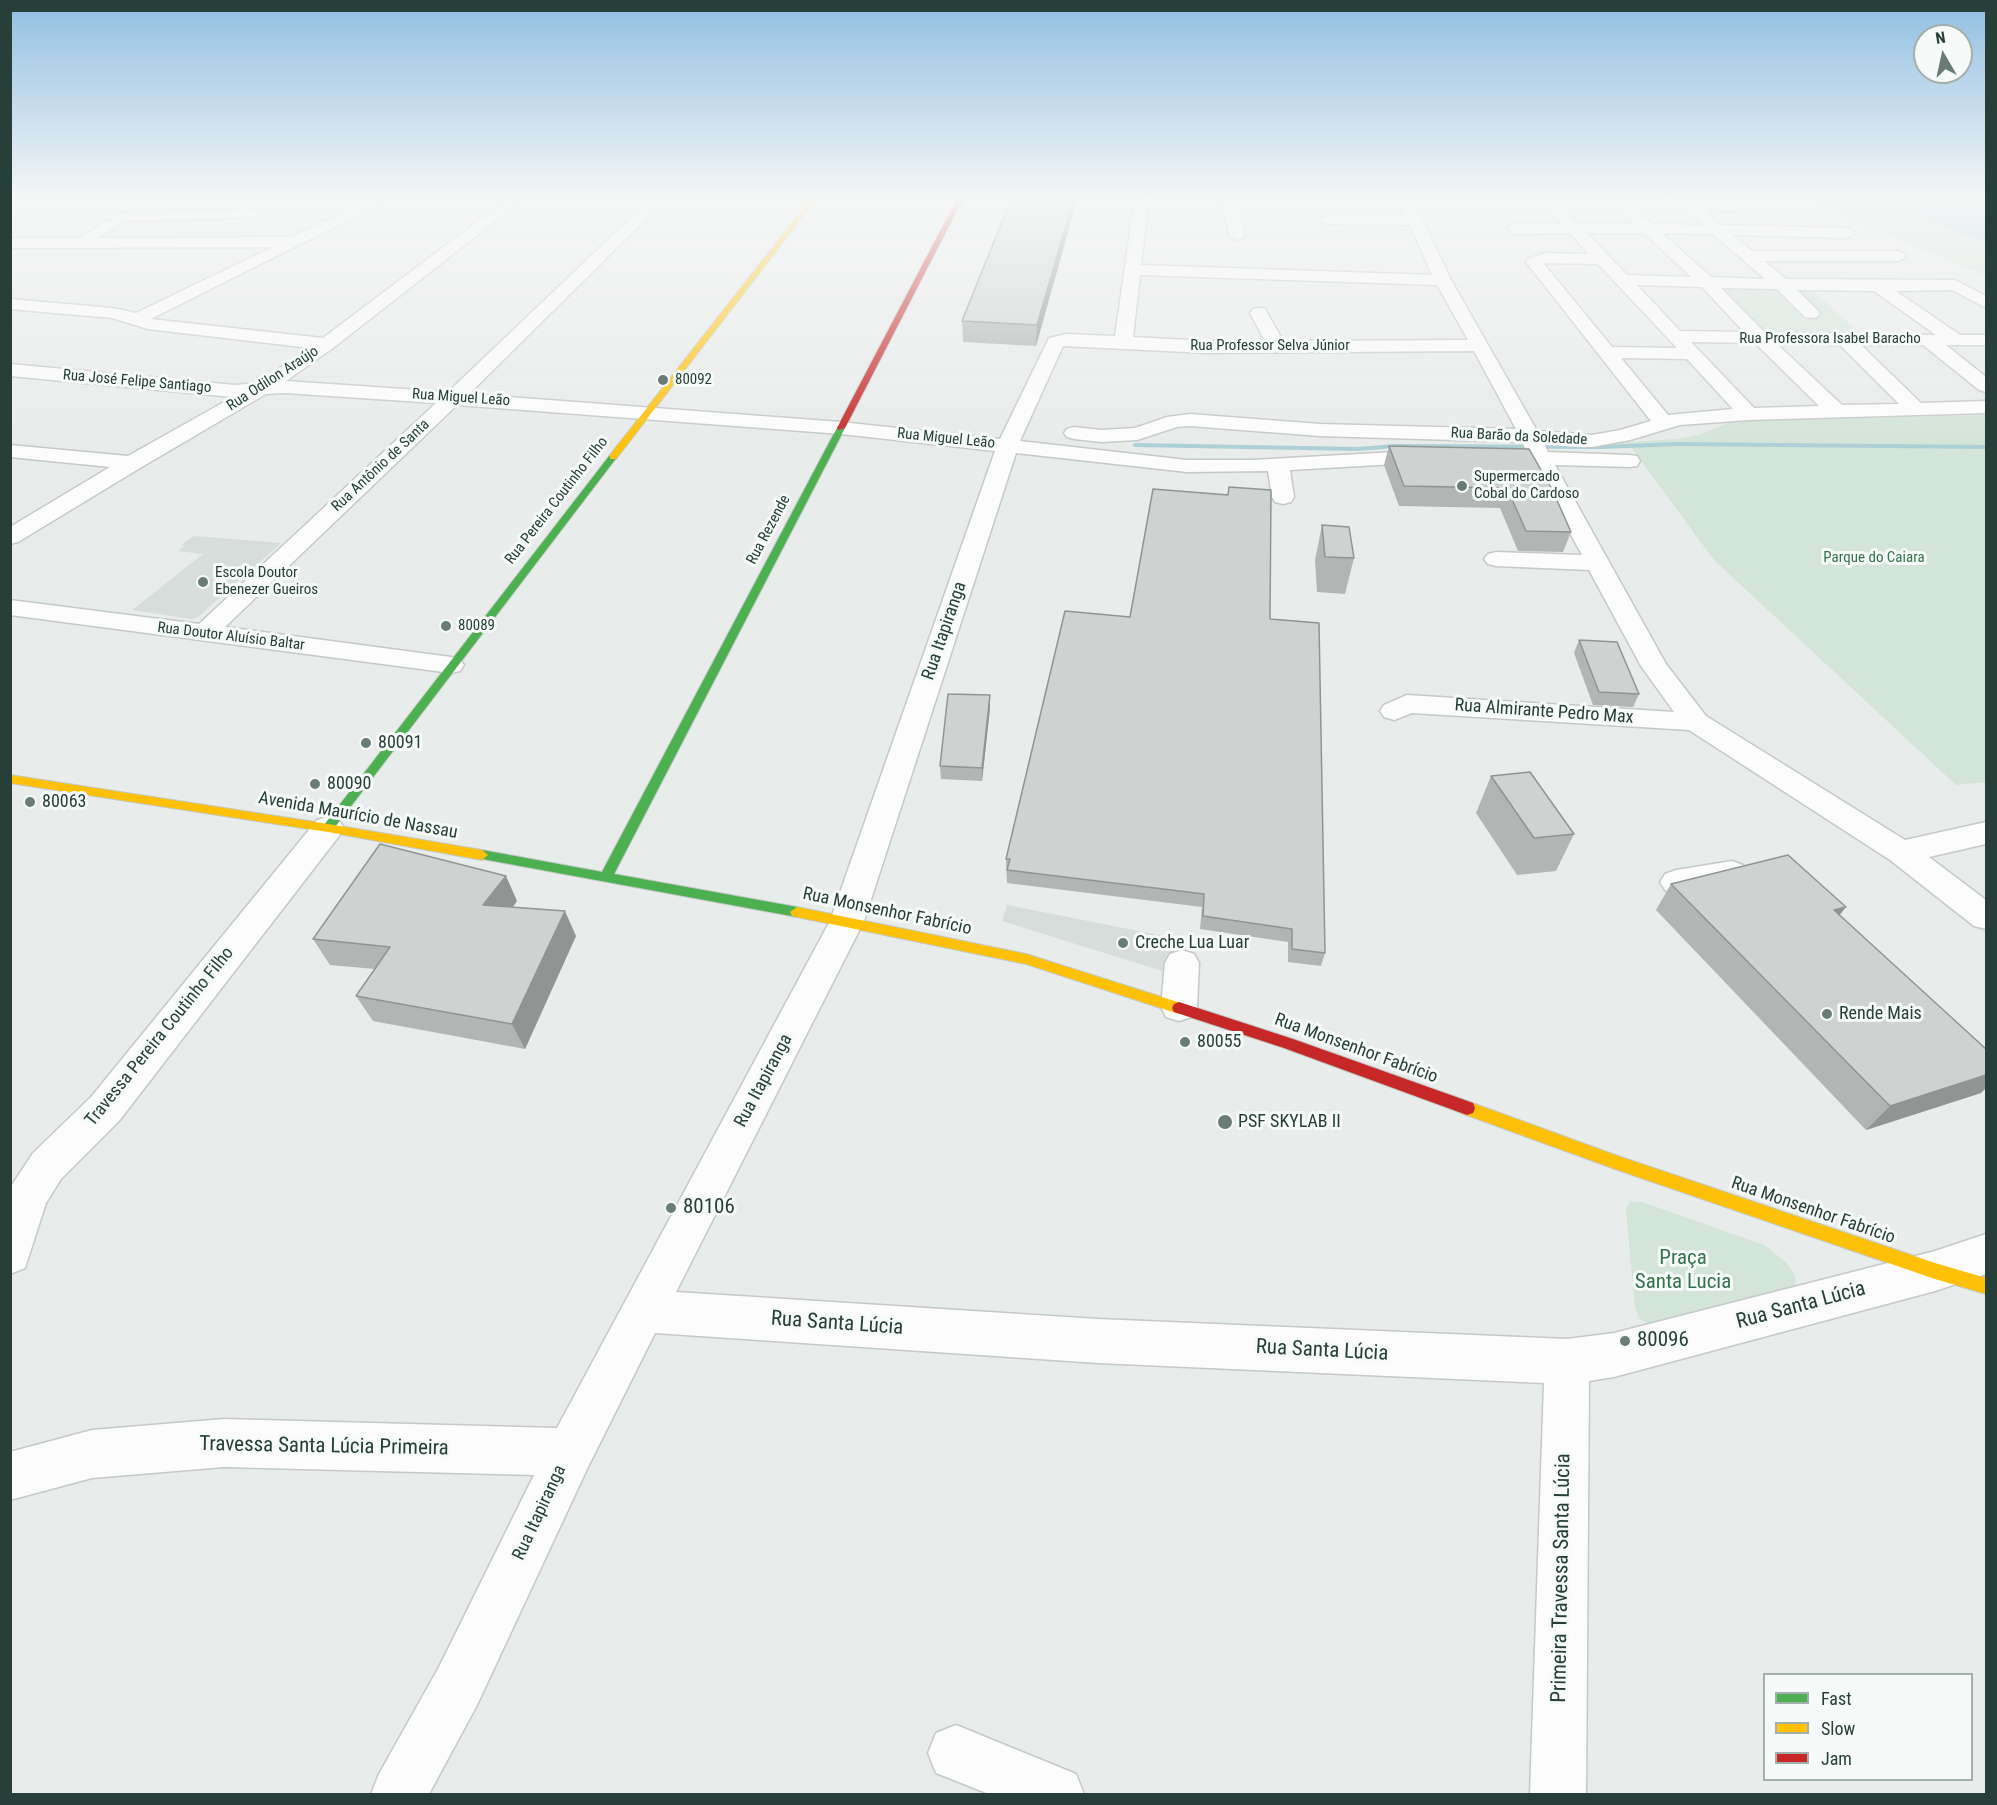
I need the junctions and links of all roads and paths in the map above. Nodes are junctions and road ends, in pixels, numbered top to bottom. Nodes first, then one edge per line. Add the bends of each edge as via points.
1 (214, 281) edge
2 (409, 281) edge
3 (574, 281) edge
4 (750, 281) edge
5 (917, 281) edge
6 (1131, 281) edge
7 (1444, 281) edge
8 (1550, 281) edge
9 (1623, 281) edge
10 (1674, 281) edge
11 (1777, 281) edge
12 (1706, 282) junction
13 (1780, 284) junction
14 (1878, 286) junction
15 (1986, 303) edge
16 (10, 304) edge
17 (1259, 313) dead end
18 (1811, 313) dead end
19 (137, 319) junction
20 (1674, 336) junction
21 (1761, 339) junction
22 (1060, 340) joint
23 (1845, 340) junction
24 (1927, 340) junction
25 (1956, 340) junction
26 (1986, 340) edge
27 (1123, 342) junction
28 (327, 344) junction
29 (1481, 345) junction
30 (1277, 347) junction
31 (1607, 352) junction
32 (1692, 354) junction
33 (10, 370) edge
34 (1986, 386) edge
35 (263, 388) junction
36 (454, 397) junction
37 (1986, 407) edge
38 (1915, 408) junction
39 (1836, 411) junction
40 (648, 412) junction
41 (1749, 414) junction
42 (1663, 422) junction
43 (841, 428) junction
44 (1037, 430) dead end
45 (1059, 432) dead end
46 (1012, 436) junction
47 (1535, 446) junction
48 (10, 451) edge
49 (1629, 461) dead end
50 (132, 463) junction
51 (1278, 464) junction
52 (1283, 497) dead end
53 (10, 537) edge
54 (1496, 559) dead end
55 (1598, 563) junction
56 (10, 607) edge
57 (203, 634) junction
58 (451, 665) junction
59 (1394, 711) dead end
60 (1696, 722) junction
61 (10, 779) edge
62 (328, 828) junction
63 (1986, 833) edge
64 (1901, 852) junction
65 (1756, 870) edge
66 (606, 877) junction
67 (1676, 882) edge
68 (699, 893) joint
69 (1986, 917) edge
70 (847, 921) junction
71 (1182, 963) dead end
72 (1179, 1007) junction
73 (10, 1254) edge
74 (1986, 1254) edge
75 (1935, 1271) junction
76 (1986, 1286) edge
77 (644, 1311) junction
78 (1567, 1362) junction
79 (570, 1452) junction
80 (10, 1476) edge
81 (956, 1753) dead end
82 (399, 1794) edge
83 (1056, 1794) edge
84 (1558, 1794) edge

1 - 19 street
2 - 28 street, Rua Odilon Araújo
3 - 36 street, Rua Antônio de Santa
4 - 40 street, Rua Pereira Coutinho Filho
5 - 43 street, Rua Rezende
6 - 27 street
7 - 29 street
8 - 31 street
9 - 20 street
10 - 12 street
11 - 13 street
12 - 13 street
12 - 21 street
13 - 14 street
13 - 18 street
14 - 15 street via 1955,285
14 - 25 street
16 - 19 street via 112,313
17 - 30 street
19 - 28 street via 148,324
20 - 21 street, Rua Professora Isabel Baracho
20 - 32 street
21 - 23 street, Rua Professora Isabel Baracho
21 - 39 street
22 - 27 street, Rua Professor Selva Júnior
22 - 46 street, Rua Itapiranga via 1055,342
23 - 24 street, Rua Professora Isabel Baracho
23 - 38 street
24 - 25 street, Rua Professora Isabel Baracho
24 - 34 street
25 - 26 street, Rua Professora Isabel Baracho
27 - 30 street, Rua Professor Selva Júnior
28 - 35 street, Rua Odilon Araújo
29 - 30 street, Rua Professor Selva Júnior
29 - 47 street
31 - 32 street
31 - 42 street
32 - 41 street
33 - 35 street, Rua José Felipe Santiago via 235,391
35 - 36 street, Rua Miguel Leão
35 - 50 street, Rua Odilon Araújo
36 - 40 street, Rua Miguel Leão
36 - 57 street, Rua Antônio de Santa
37 - 38 street, Rua Barão da Soledade
38 - 39 street, Rua Barão da Soledade
39 - 41 street, Rua Barão da Soledade
40 - 43 street, Rua Miguel Leão
40 - 58 street, Rua Pereira Coutinho Filho
41 - 42 street, Rua Barão da Soledade
42 - 47 street, Rua Barão da Soledade via 1623,436
43 - 46 street, Rua Miguel Leão
43 - 66 street, Rua Rezende
44 - 46 street
45 - 47 street, Rua Barão da Soledade via 1116,436 1190,420
46 - 51 street, Rua Miguel Leão via 1187,466
46 - 70 street, Rua Itapiranga
47 - 49 street, Rua Miguel Leão
47 - 51 street, Rua Miguel Leão via 1461,456
47 - 55 street
48 - 50 street
50 - 53 street, Rua Odilon Araújo
51 - 52 street
54 - 55 street
55 - 60 street via 1654,666
56 - 57 street, Rua Doutor Aluísio Baltar
57 - 58 street, Rua Doutor Aluísio Baltar
58 - 62 street, Rua Pereira Coutinho Filho
59 - 60 street, Rua Almirante Pedro Max via 1407,704
60 - 64 street
61 - 62 street, Avenida Maurício de Nassau
62 - 66 street, Avenida Maurício de Nassau
62 - 73 street, Travessa Pereira Coutinho Filho via 105,1109 47,1166 27,1196
63 - 64 street
64 - 69 street
65 - 67 street
66 - 68 street, Avenida Maurício de Nassau
68 - 70 street, Rua Monsenhor Fabrício
70 - 72 street, Rua Monsenhor Fabrício via 1026,959
70 - 77 street, Rua Itapiranga
71 - 72 street
72 - 75 street, Rua Monsenhor Fabrício
74 - 75 street, Rua Santa Lúcia
75 - 76 street, Rua Monsenhor Fabrício
75 - 78 street, Rua Santa Lúcia via 1614,1355
77 - 78 street, Rua Santa Lúcia via 1098,1341
77 - 79 street, Rua Itapiranga
78 - 84 street, Primeira Travessa Santa Lúcia
79 - 80 street, Travessa Santa Lúcia Primeira via 224,1443 92,1454
79 - 82 street, Rua Itapiranga via 458,1686
81 - 83 street

